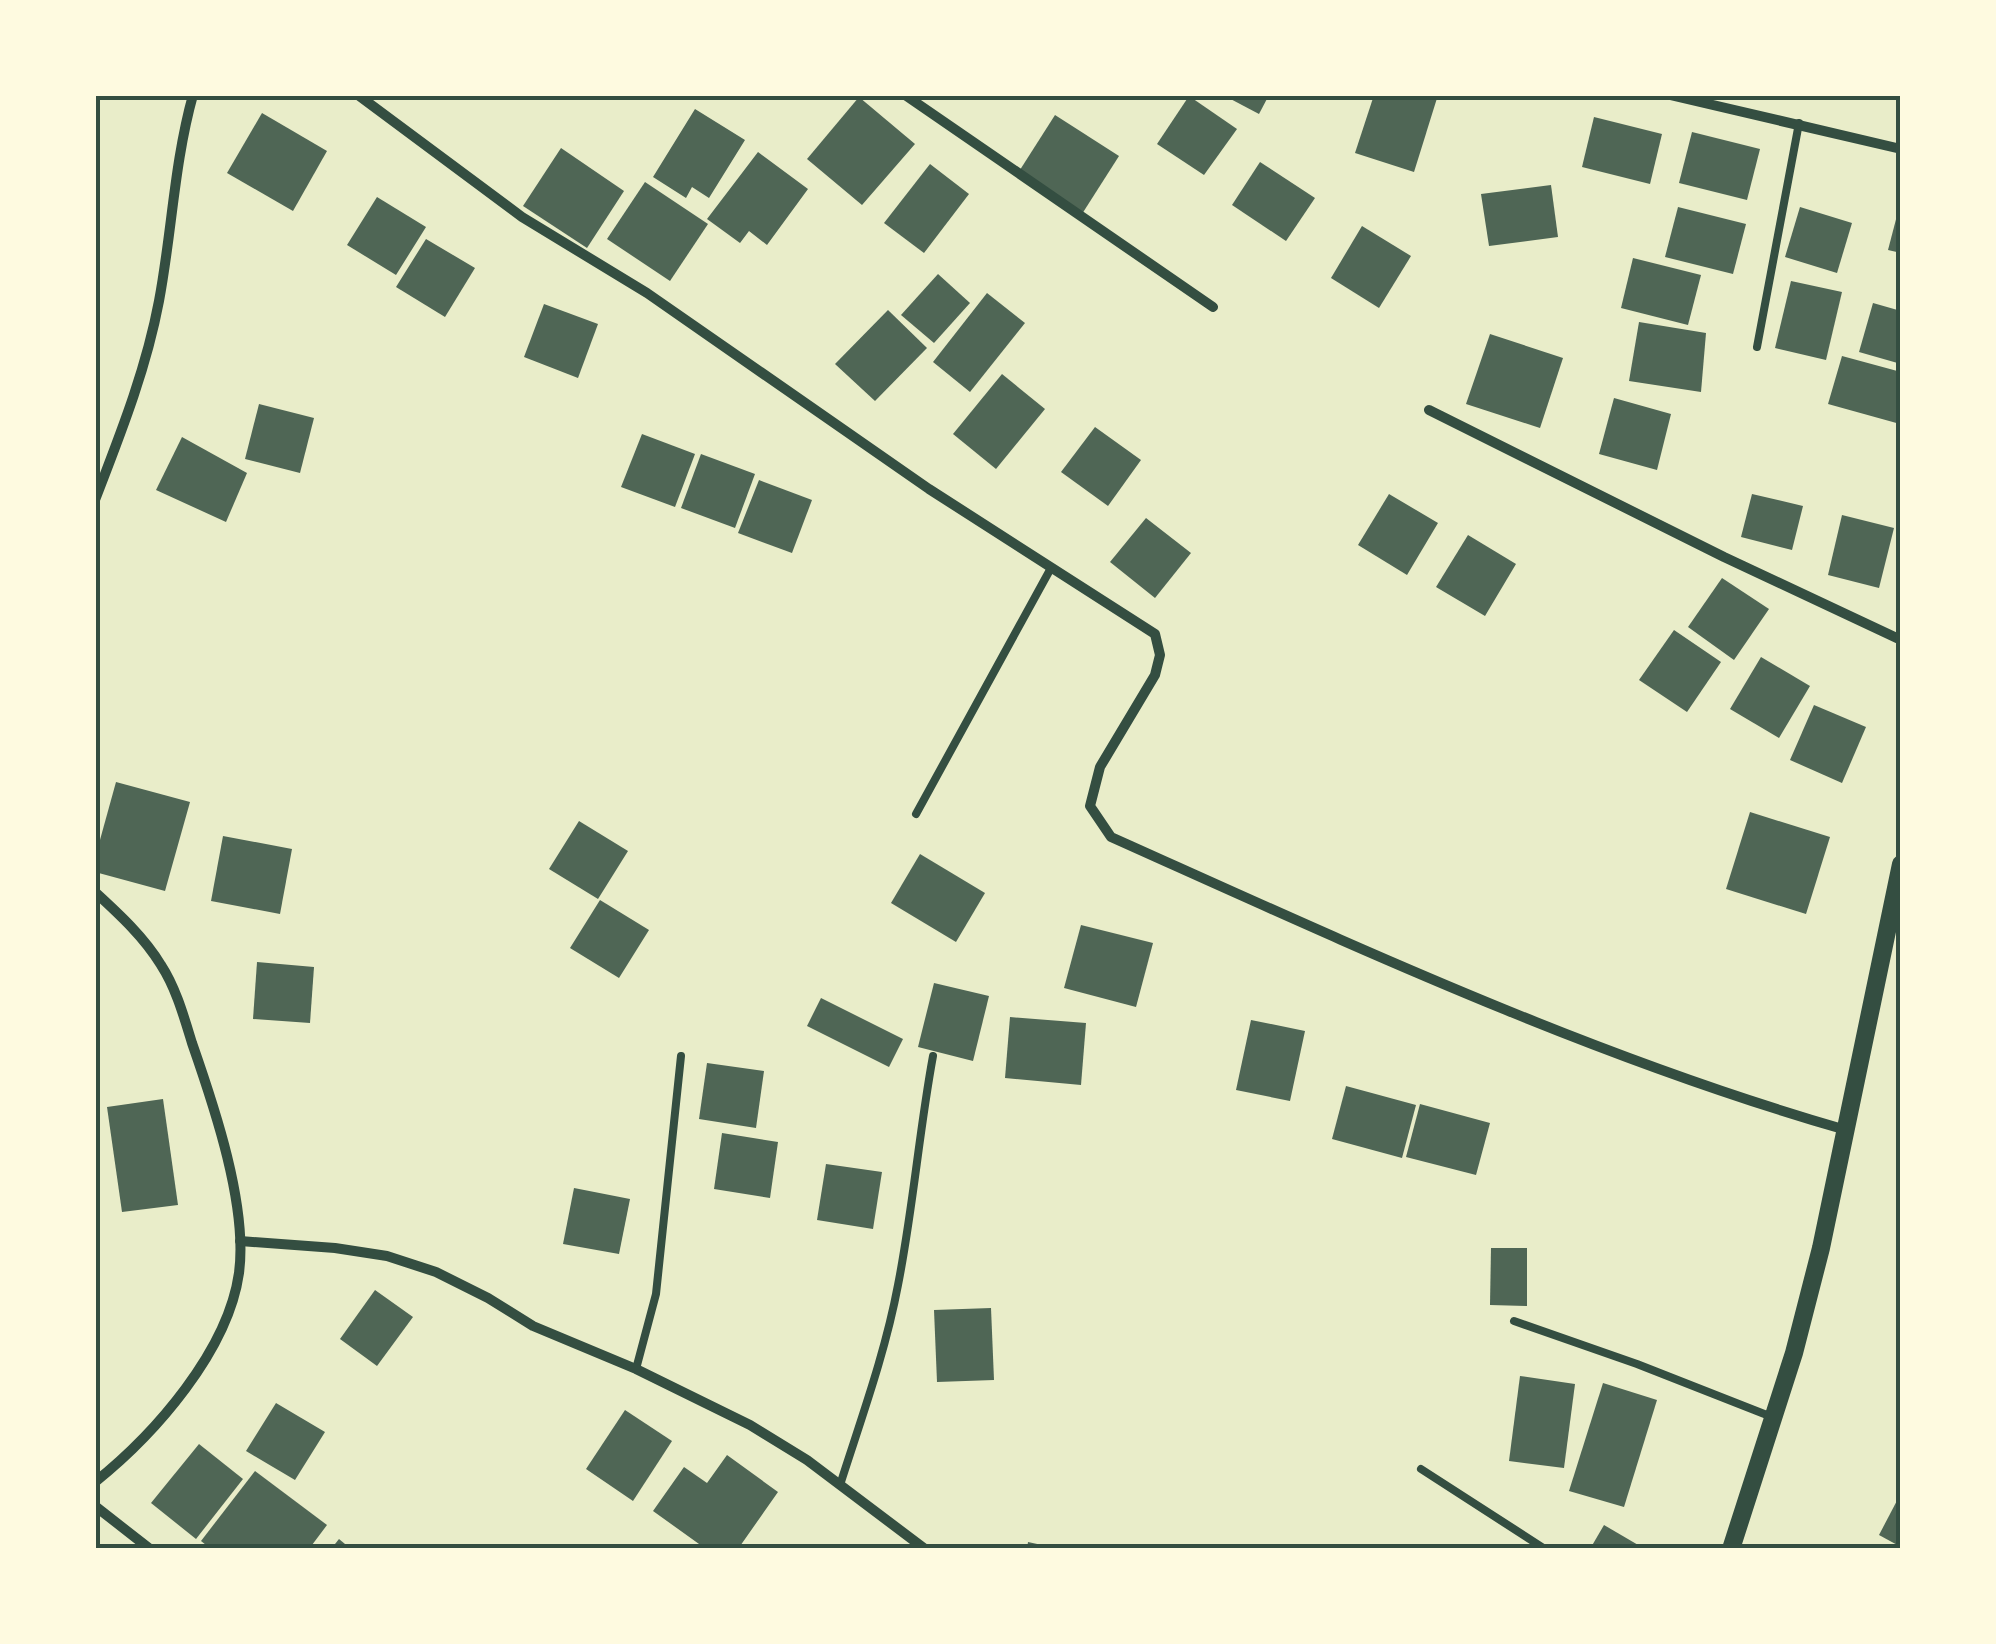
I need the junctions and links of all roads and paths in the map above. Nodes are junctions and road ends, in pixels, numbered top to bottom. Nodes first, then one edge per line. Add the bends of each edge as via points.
1 (193, 95) edge
2 (358, 95) edge
3 (906, 95) edge
4 (1670, 95) edge
5 (1799, 124) junction
6 (1901, 149) edge
7 (1214, 307) dead end
8 (1757, 347) dead end
9 (1429, 410) dead end
10 (95, 500) edge
11 (1050, 568) junction
12 (1901, 640) edge
13 (916, 814) dead end
14 (1901, 864) edge
15 (95, 892) edge
16 (1895, 917) edge
17 (680, 1056) dead end
18 (933, 1056) dead end
19 (1846, 1130) junction
20 (240, 1241) junction
21 (1514, 1321) dead end
22 (636, 1369) junction
23 (1773, 1418) junction
24 (1421, 1469) dead end
25 (95, 1482) edge
26 (839, 1487) junction
27 (95, 1506) edge
28 (150, 1549) edge
29 (925, 1549) edge
30 (1546, 1549) edge
31 (1731, 1549) edge

1 - 10 street via 144,366
2 - 11 street via 522,217 647,293
3 - 7 street
4 - 5 street
5 - 6 street
5 - 8 lane
9 - 12 street
11 - 13 lane
11 - 19 street via 1156,634 1155,675 1100,768 1090,806 1111,836 1586,1042
14 - 16 street
15 - 20 street via 163,967 208,1088
16 - 19 street
17 - 22 lane via 656,1294
18 - 26 lane via 898,1288
19 - 23 street
20 - 22 street via 387,1256 436,1272 532,1326
20 - 25 street via 232,1302 207,1356 140,1440
21 - 23 lane
22 - 26 street via 750,1424
23 - 31 street
24 - 30 lane
26 - 29 street
27 - 28 street

